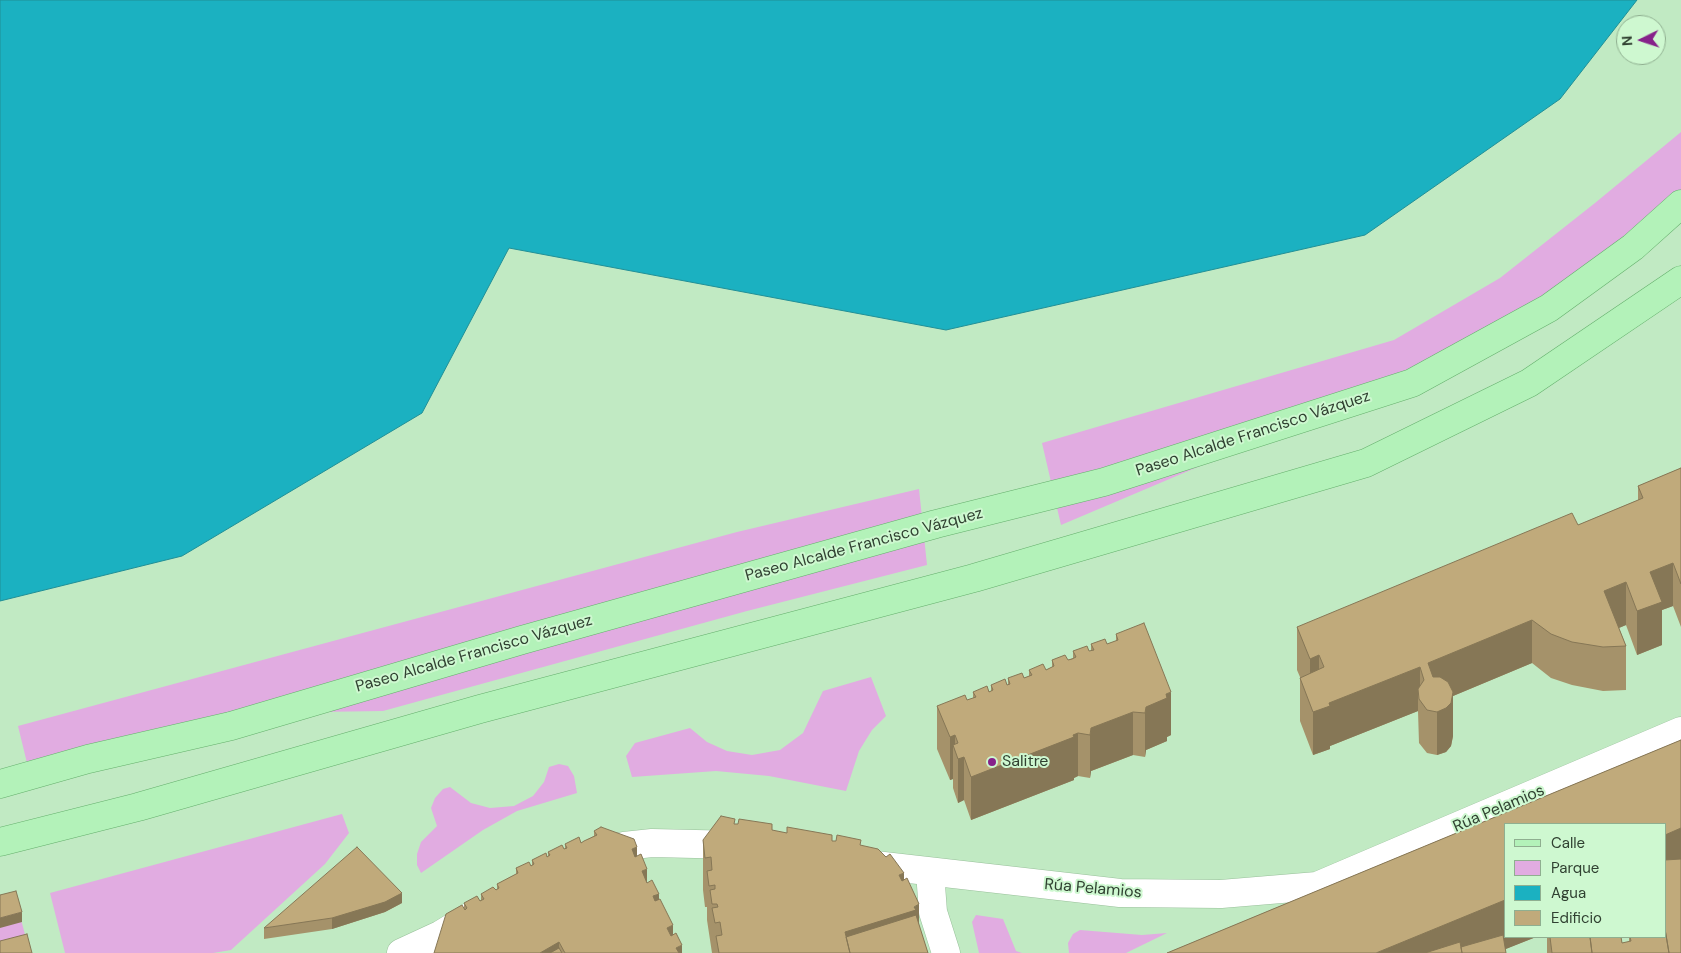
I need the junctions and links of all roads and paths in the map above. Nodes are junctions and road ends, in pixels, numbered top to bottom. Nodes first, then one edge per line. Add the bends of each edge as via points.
1 (1681, 204) edge
2 (1681, 280) edge
3 (1681, 732) edge
4 (0, 784) edge
5 (0, 842) edge
6 (624, 846) junction
7 (767, 848) edge
8 (576, 859) edge
9 (844, 860) edge
10 (636, 872) edge
11 (930, 872) junction
12 (1316, 886) junction
13 (490, 904) edge
14 (1290, 911) edge
15 (401, 953) edge
16 (946, 953) edge

1 - 4 main road, Paseo Alcalde Francisco Vázquez via 1633,247 1549,308 1412,383 1104,482 936,524 522,640 231,726
2 - 5 main road via 1529,383 1366,462 974,578 480,709 138,807
3 - 12 street, Rúa Pelamios
6 - 7 street via 697,842
6 - 8 street
6 - 10 street
9 - 11 street, Rúa Pelamios
11 - 12 street, Rúa Pelamios via 1120,893 1221,894
11 - 16 street via 933,912
12 - 14 street, Rúa Pelamios
13 - 15 street via 440,935

